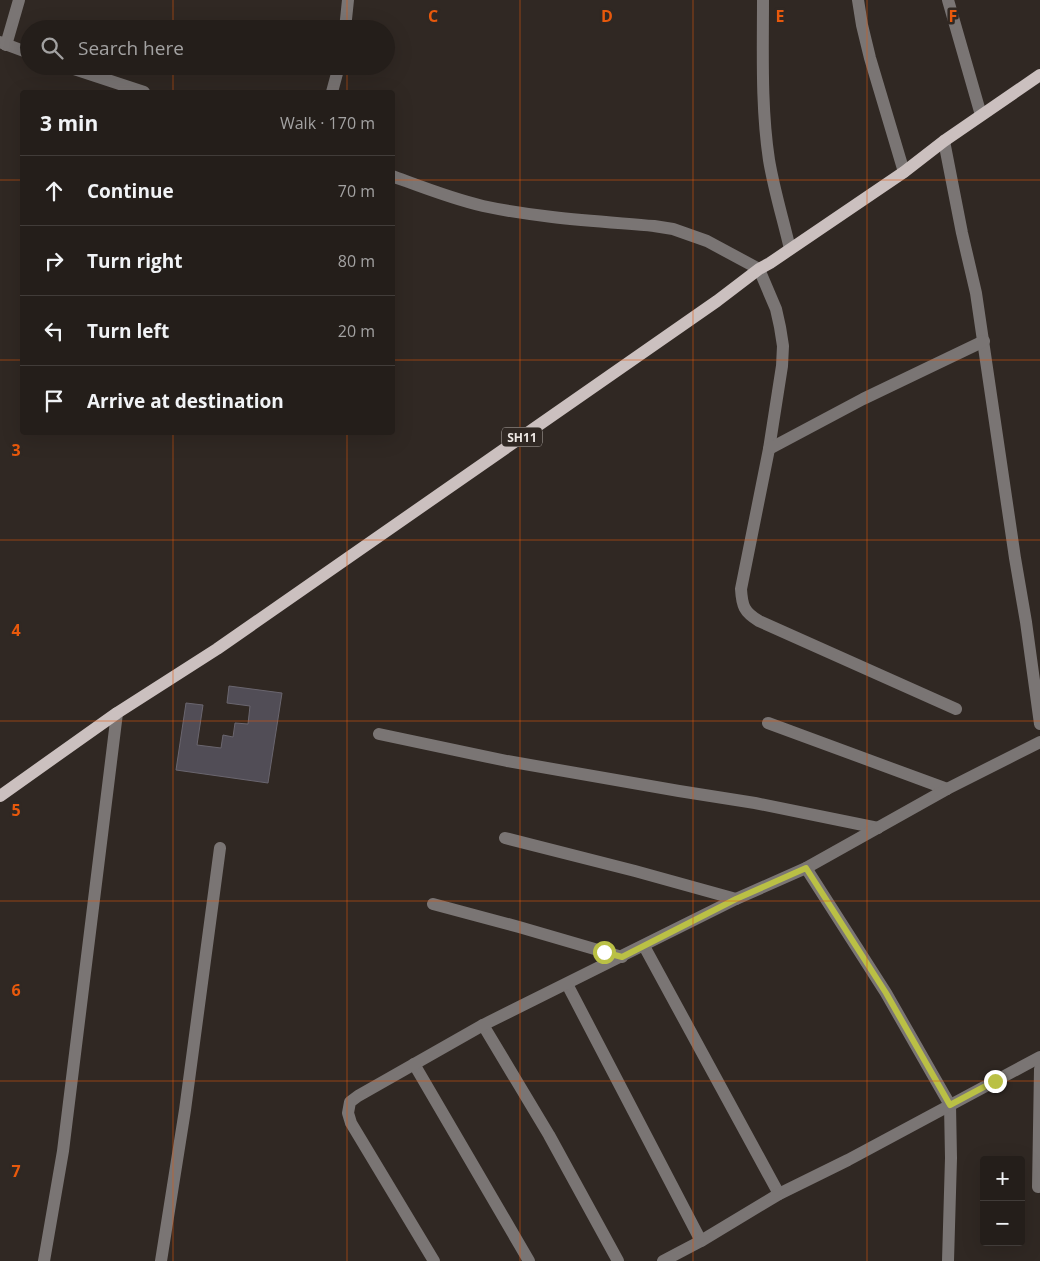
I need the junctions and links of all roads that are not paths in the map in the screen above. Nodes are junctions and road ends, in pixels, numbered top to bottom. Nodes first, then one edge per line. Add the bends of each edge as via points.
1 (19, 0) edge
2 (348, 0) edge
3 (763, 0) edge
4 (858, 0) edge
5 (948, 0) edge
6 (346, 20) edge
7 (3, 43) edge
8 (20, 50) edge
9 (92, 75) edge
10 (337, 75) edge
11 (1040, 75) edge
12 (138, 90) edge
13 (333, 90) edge
14 (981, 116) junction
15 (944, 141) junction
16 (904, 172) junction
17 (395, 177) edge
18 (790, 249) junction
19 (759, 269) junction
20 (984, 341) junction
21 (769, 449) junction
22 (956, 709) dead end
23 (117, 713) junction
24 (768, 722) dead end
25 (1040, 724) edge
26 (379, 734) dead end
27 (1040, 742) edge
28 (947, 789) junction
29 (0, 796) edge
30 (878, 828) junction
31 (505, 838) dead end
32 (220, 848) dead end
33 (806, 868) junction
34 (736, 899) junction
35 (433, 904) dead end
36 (644, 946) junction
37 (622, 957) junction
38 (567, 984) junction
39 (483, 1026) junction
40 (1040, 1057) edge
41 (414, 1064) junction
42 (1040, 1069) edge
43 (950, 1105) junction
44 (1038, 1187) dead end
45 (779, 1194) junction
46 (701, 1241) junction
47 (44, 1261) edge
48 (161, 1261) edge
49 (434, 1261) edge
50 (530, 1261) edge
51 (618, 1261) edge
52 (663, 1261) edge
53 (948, 1261) edge

1 - 7 street
2 - 6 street
3 - 18 street via 762,92 766,135
4 - 16 street via 870,58
5 - 14 street
7 - 8 street
9 - 12 street
10 - 13 street
11 - 14 main road, SH11
14 - 15 main road, SH11
15 - 16 main road, SH11
15 - 20 street
16 - 18 main road, SH11
17 - 19 street via 496,209 673,229 707,241
18 - 19 main road, SH11
19 - 21 street via 776,309 784,346
19 - 23 main road, SH11 via 217,649
20 - 21 street
20 - 25 street
21 - 22 street via 741,589 742,602 749,615
23 - 29 main road, SH11
23 - 47 street via 63,1152
24 - 28 street
26 - 30 street via 507,761 755,803
27 - 28 street
28 - 30 street
30 - 33 street
31 - 34 street
32 - 48 street
33 - 34 street
33 - 43 street via 886,993
34 - 36 street
35 - 37 street
36 - 37 street
36 - 45 street
37 - 38 street
38 - 39 street
38 - 46 street
39 - 41 street
39 - 51 street via 549,1135
40 - 43 street
41 - 49 street via 358,1096 350,1102 348,1113
41 - 50 street
42 - 44 street
43 - 45 street
43 - 53 street
45 - 46 street
46 - 52 street

